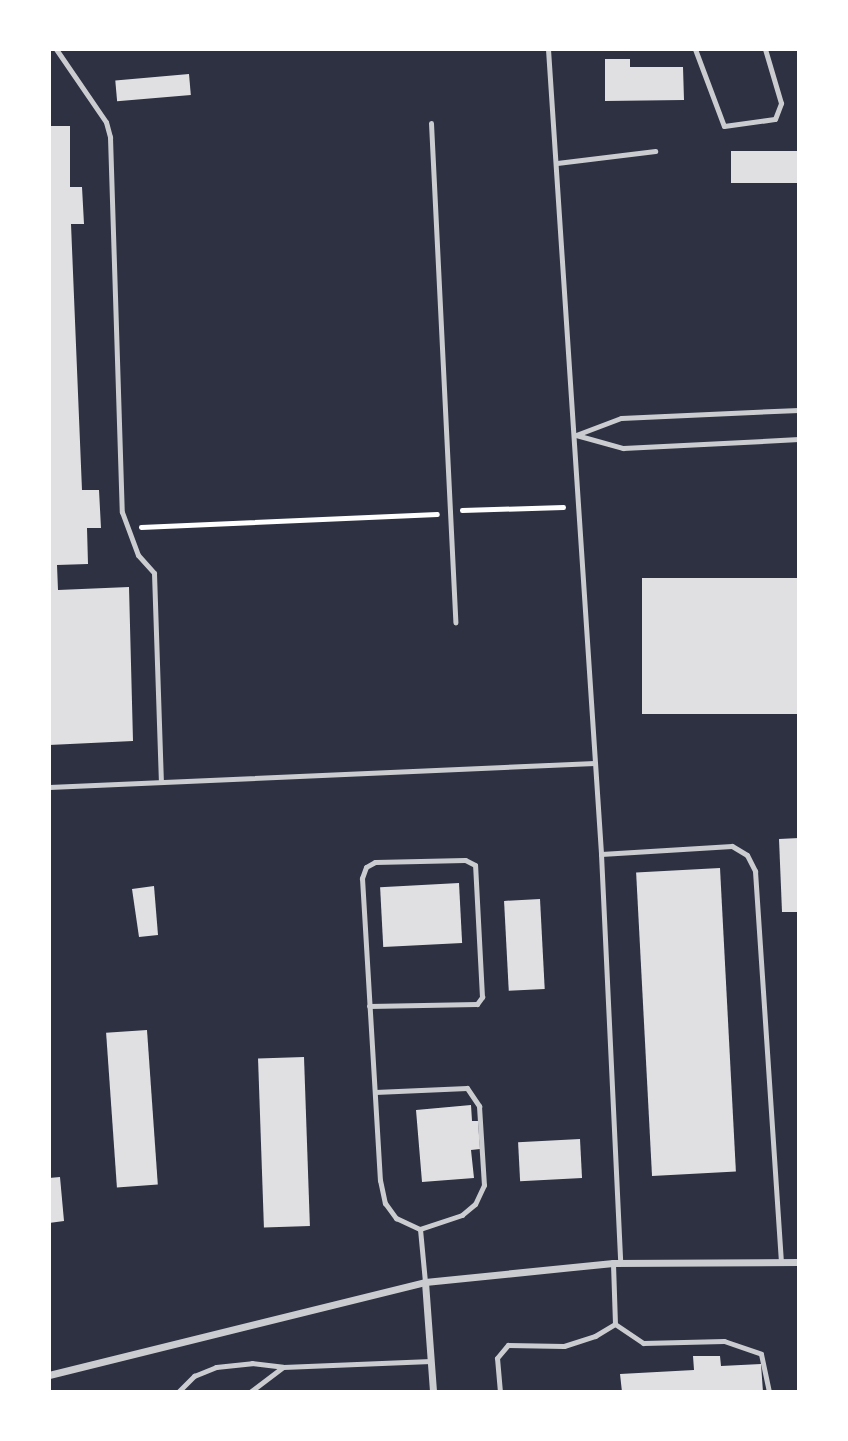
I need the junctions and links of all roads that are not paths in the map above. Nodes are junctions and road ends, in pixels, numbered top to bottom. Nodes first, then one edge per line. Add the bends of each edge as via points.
1 (57, 49) edge
2 (548, 49) edge
3 (695, 49) edge
4 (765, 49) edge
5 (432, 123) dead end
6 (655, 151) dead end
7 (556, 163) junction
8 (799, 410) edge
9 (576, 435) junction
10 (799, 439) edge
11 (455, 622) dead end
12 (594, 763) junction
13 (161, 782) junction
14 (49, 786) edge
15 (601, 854) junction
16 (369, 1006) junction
17 (374, 1092) junction
18 (420, 1229) junction
19 (781, 1261) junction
20 (799, 1262) edge
21 (617, 1263) junction
22 (425, 1282) junction
23 (615, 1324) junction
24 (430, 1361) junction
25 (283, 1367) junction
26 (49, 1375) edge
27 (178, 1392) edge
28 (250, 1392) edge
29 (433, 1392) edge
30 (500, 1392) edge
31 (769, 1392) edge

1 - 13 lane via 106,121 110,137 121,489 126,527 138,555 155,573
2 - 7 lane
3 - 4 lane via 724,126 775,119 781,103
5 - 11 lane
6 - 7 lane
7 - 9 lane
8 - 9 lane via 621,418
9 - 10 lane via 623,448
9 - 12 lane
12 - 13 lane
12 - 15 lane
13 - 14 lane
15 - 19 lane via 732,846 747,856 755,871
15 - 21 lane
16 - 16 lane via 362,878 366,867 375,862 465,860 475,865 482,997 477,1003
16 - 17 lane
17 - 18 lane via 385,1203 396,1218
17 - 18 lane via 467,1088 480,1106 484,1185 475,1204 462,1215
18 - 22 lane
19 - 20 street
19 - 21 street
21 - 22 street
21 - 23 lane
22 - 24 street
22 - 26 street
23 - 30 lane via 564,1346 508,1346 497,1358
23 - 31 lane via 643,1343 724,1341 761,1354
24 - 25 lane
24 - 29 street
25 - 27 lane via 252,1363 216,1367 194,1376
25 - 28 lane

